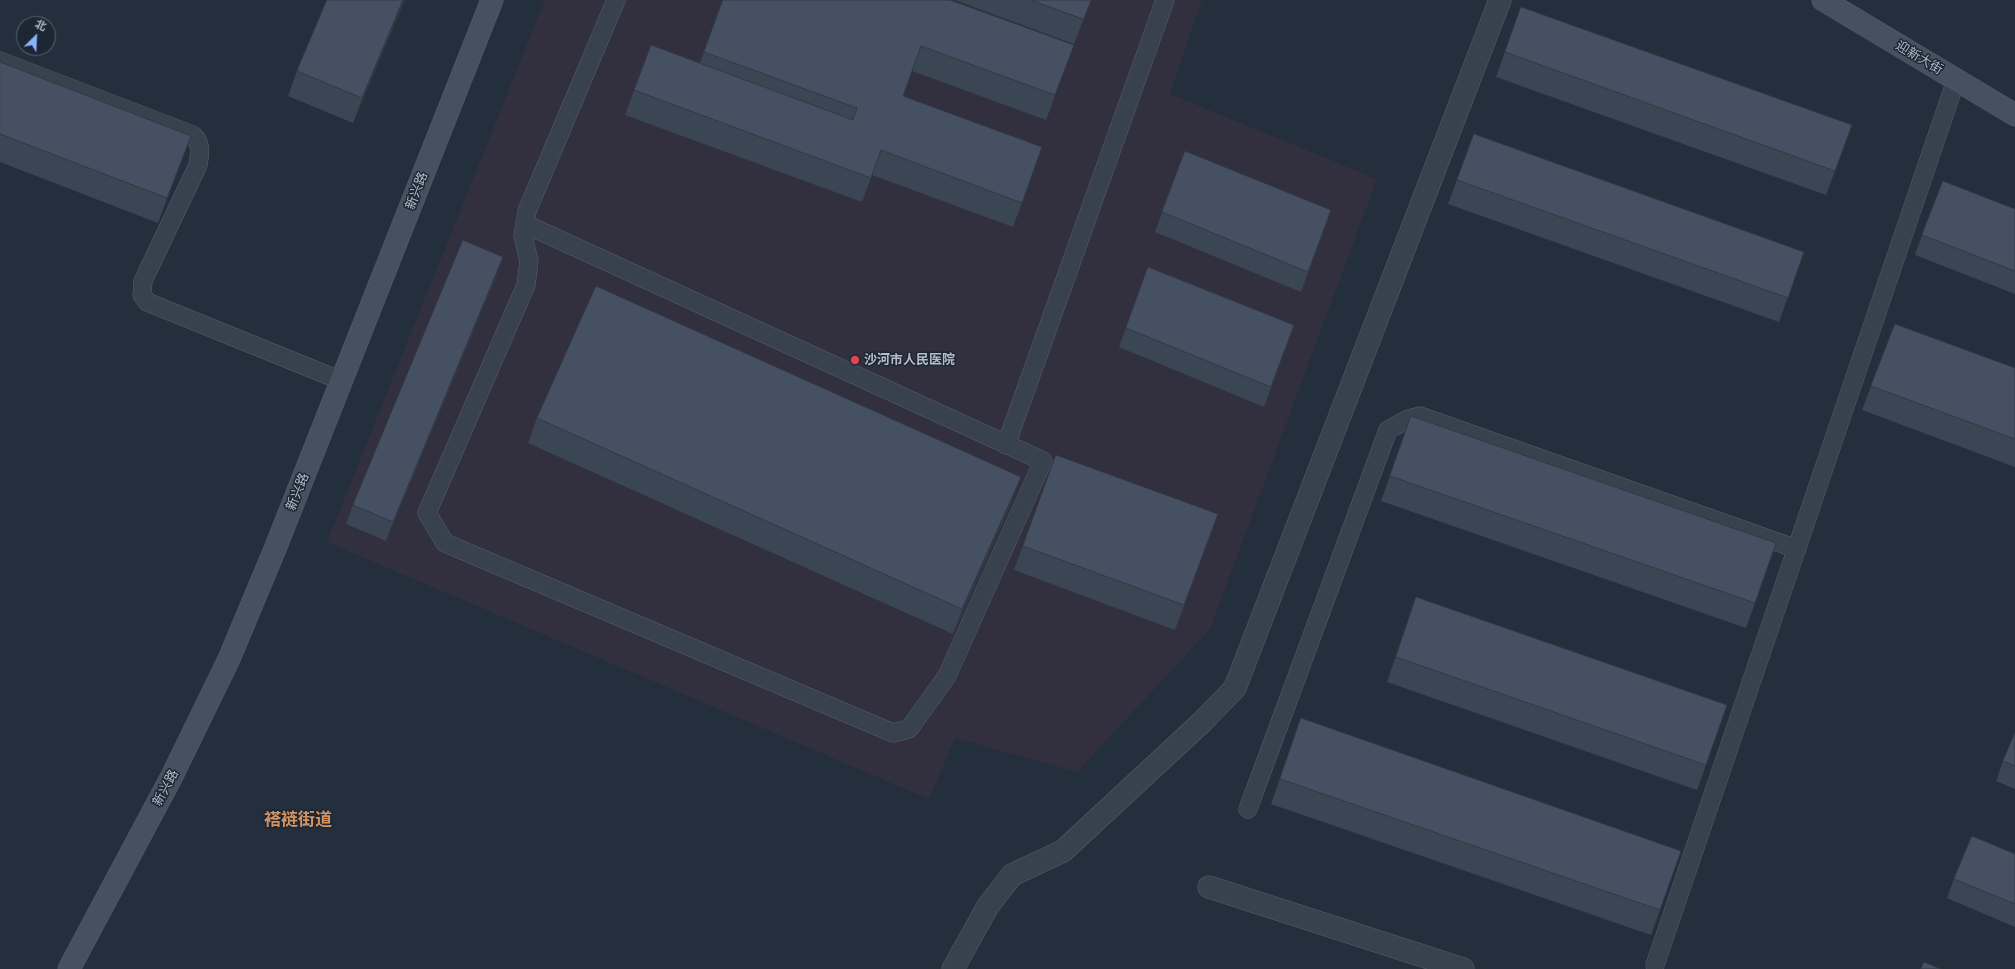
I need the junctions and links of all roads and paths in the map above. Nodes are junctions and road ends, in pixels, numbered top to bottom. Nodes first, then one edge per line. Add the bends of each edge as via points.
1 (492, 0) edge
2 (616, 0) edge
3 (1165, 0) edge
4 (1500, 0) edge
5 (1823, 0) edge
6 (0, 60) edge
7 (1956, 80) junction
8 (2015, 115) edge
9 (525, 224) junction
10 (342, 381) junction
11 (1006, 445) junction
12 (1797, 549) junction
13 (1248, 809) dead end
14 (1209, 886) dead end
15 (1655, 965) dead end
16 (69, 969) edge
17 (952, 969) edge
18 (1463, 969) edge

1 - 10 main road, 新兴路
2 - 9 lane via 527,211
3 - 11 lane
4 - 17 street via 1235,688 1063,851 1012,875 988,906
5 - 7 main road, 迎新大街
6 - 10 lane via 193,135 201,148 198,165 143,281 142,295 147,302
7 - 8 main road, 迎新大街
7 - 12 lane
9 - 11 lane
9 - 11 lane via 523,236 529,261 526,285 427,513 445,543 893,733 908,729 947,676 1042,461
10 - 16 main road, 新兴路 via 276,549 229,659 172,776
12 - 13 lane via 1420,416 1406,420 1388,430
12 - 15 lane
14 - 18 street

